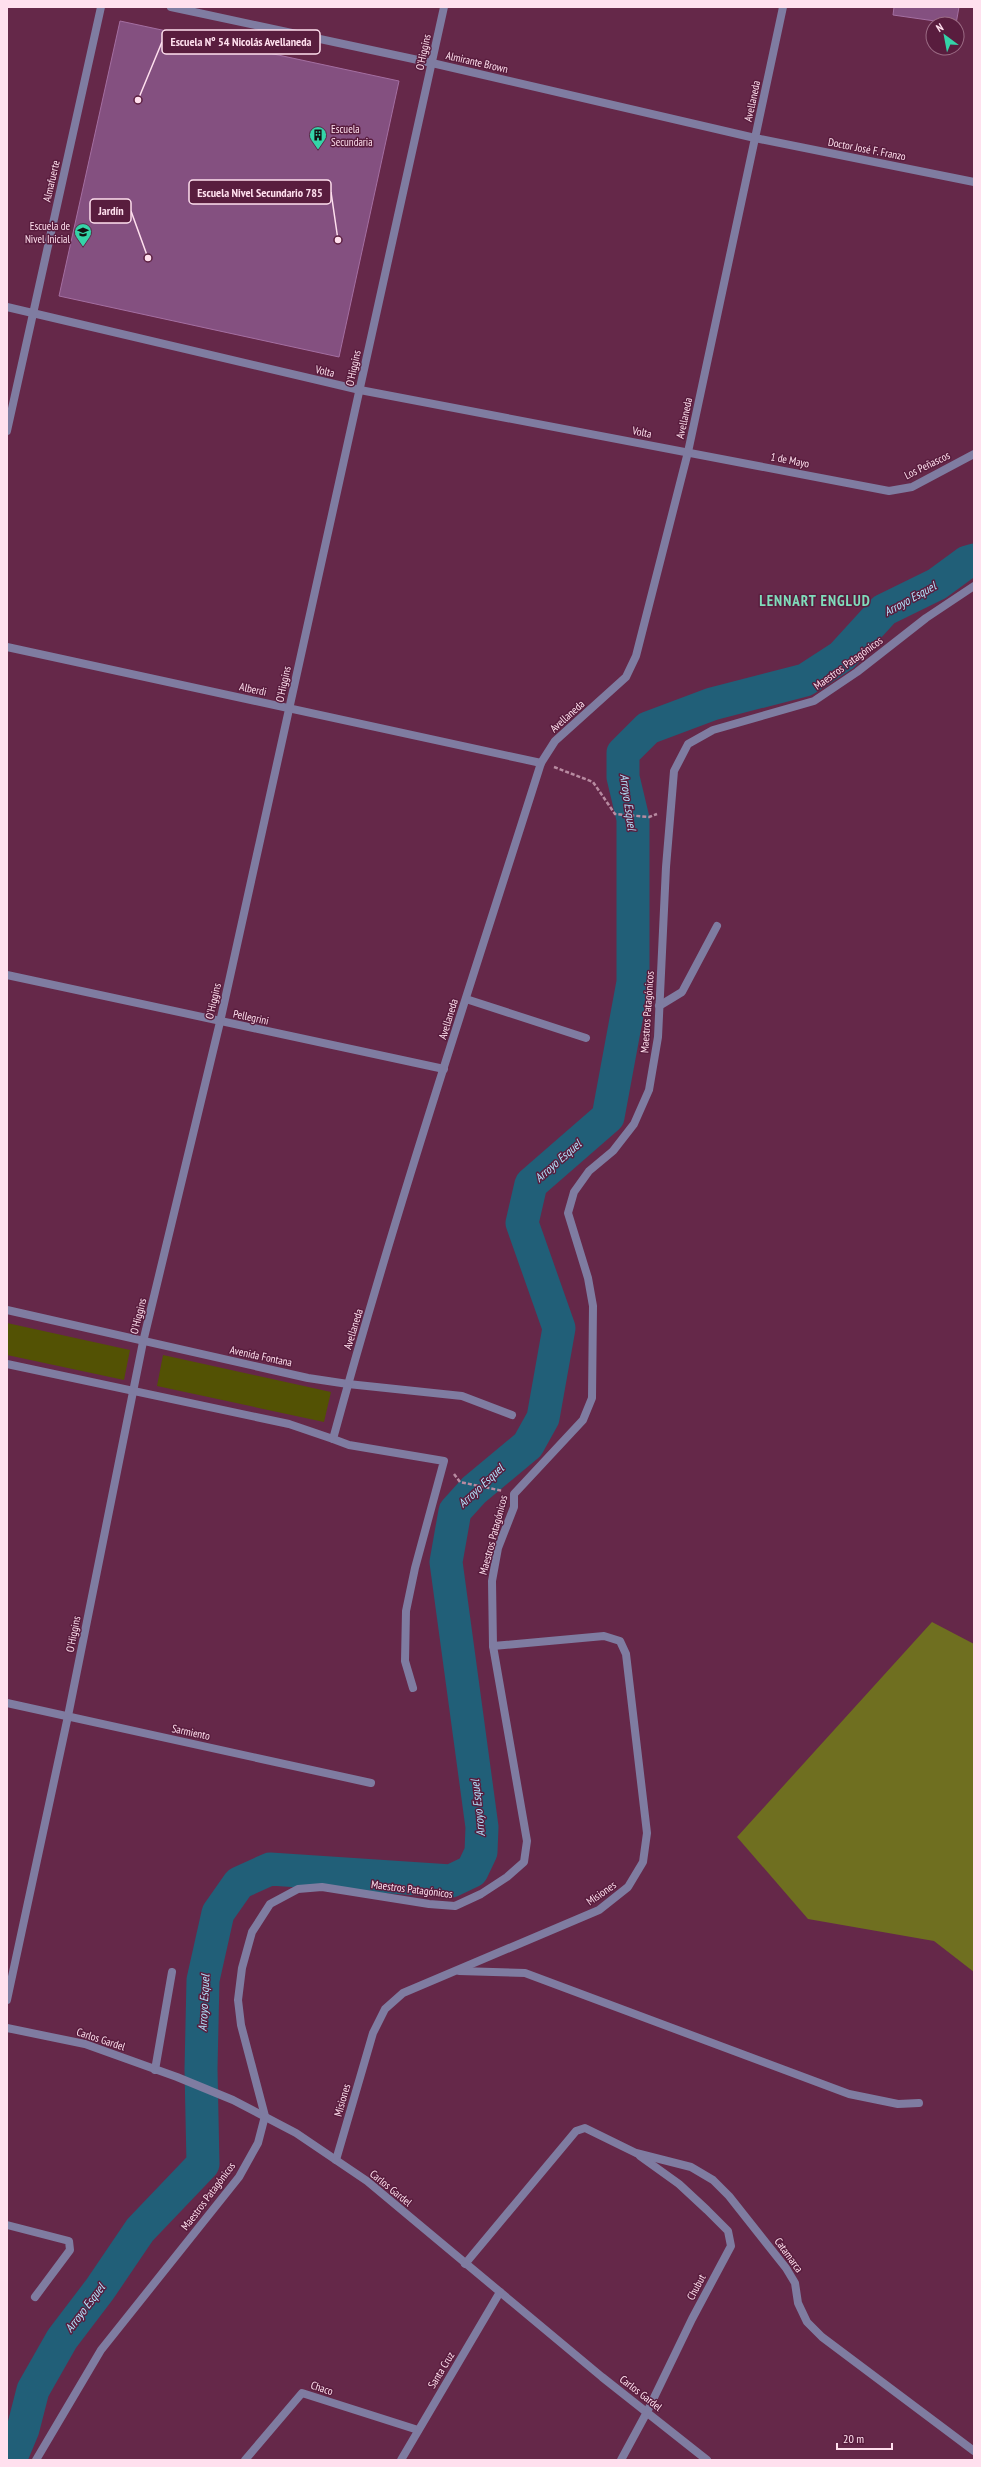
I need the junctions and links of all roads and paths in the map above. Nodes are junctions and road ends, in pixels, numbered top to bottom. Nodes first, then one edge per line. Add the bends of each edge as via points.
1 (101, 7) edge
2 (171, 7) edge
3 (444, 7) edge
4 (783, 7) edge
5 (432, 63) junction
6 (755, 138) junction
7 (974, 182) edge
8 (7, 307) edge
9 (33, 313) junction
10 (360, 390) junction
11 (7, 431) edge
12 (688, 452) junction
13 (974, 454) edge
14 (889, 490) joint
15 (974, 586) edge
16 (7, 648) edge
17 (290, 708) junction
18 (541, 762) junction
19 (649, 817) dead end
20 (717, 926) dead end
21 (7, 975) edge
22 (466, 999) junction
23 (660, 1006) junction
24 (220, 1022) junction
25 (586, 1038) dead end
26 (444, 1069) junction
27 (7, 1310) edge
28 (143, 1342) junction
29 (7, 1364) edge
30 (348, 1384) junction
31 (133, 1390) junction
32 (512, 1415) dead end
33 (333, 1439) junction
34 (460, 1482) dead end
35 (497, 1489) dead end
36 (493, 1646) junction
37 (413, 1688) dead end
38 (7, 1703) edge
39 (68, 1716) junction
40 (371, 1783) dead end
41 (456, 1971) junction
42 (172, 1972) dead end
43 (7, 2000) edge
44 (7, 2028) edge
45 (155, 2070) junction
46 (919, 2103) dead end
47 (265, 2116) junction
48 (636, 2153) junction
49 (336, 2160) junction
50 (7, 2225) edge
51 (465, 2264) junction
52 (500, 2292) junction
53 (35, 2298) dead end
54 (647, 2412) junction
55 (418, 2430) junction
56 (974, 2451) edge
57 (36, 2460) edge
58 (245, 2460) edge
59 (401, 2460) edge
60 (620, 2460) edge
61 (707, 2460) edge

1 - 9 street, Almafuerte
2 - 5 street, Almirante Brown
3 - 5 street, O'Higgins
4 - 6 street, Avellaneda
5 - 6 street, Almirante Brown
5 - 10 street, O'Higgins
6 - 7 street, Doctor José F. Franzo
6 - 12 street, Avellaneda
8 - 9 street, Volta
9 - 10 street, Volta
9 - 11 street, Almafuerte
10 - 12 street, Volta
10 - 17 street, O'Higgins
12 - 14 street, 1 de Mayo
12 - 18 street, Avellaneda via 636,656 626,677 555,741
13 - 14 street, Los Peñascos via 912,487
15 - 23 street, Maestros Patagónicos via 926,618 857,672 814,701 713,730 688,744 674,771 669,811
16 - 17 street, Alberdi
17 - 18 street, Alberdi
17 - 24 street, O'Higgins
18 - 19 path via 593,782 615,814
18 - 22 street, Avellaneda
20 - 23 street via 682,992
21 - 24 street, Pellegrini
22 - 25 street
22 - 26 street, Avellaneda
23 - 36 street, Maestros Patagónicos via 658,1037 649,1090 634,1124 613,1151 589,1171 574,1192 568,1213 588,1278 593,1306 592,1398 583,1420 514,1494 514,1507 498,1548 492,1581
24 - 26 street, Pellegrini
24 - 28 street, O'Higgins
26 - 30 street, Avellaneda
27 - 28 street, Avenida Fontana
28 - 30 street, Avenida Fontana via 308,1378
28 - 31 street, O'Higgins
29 - 31 street
30 - 32 street, Avenida Fontana via 462,1396
30 - 33 street, Avellaneda
31 - 33 street via 289,1424
31 - 39 street, O'Higgins
33 - 37 street via 349,1445 444,1461 414,1568 406,1611 405,1661
34 - 35 path
36 - 41 street, Misiones via 604,1636 620,1641 626,1654 647,1832 643,1862 628,1887 600,1910
36 - 47 street, Maestros Patagónicos via 527,1841 524,1862 482,1894 455,1906 322,1887 298,1889 270,1904 252,1932 242,1968 238,2000 241,2026
38 - 39 street, Sarmiento
39 - 40 street, Sarmiento
39 - 43 street, O'Higgins
41 - 46 street via 525,1973 849,2094 898,2104
41 - 49 street, Misiones via 403,1993 384,2008 373,2033
42 - 45 street
44 - 45 street, Carlos Gardel via 85,2044
45 - 47 street, Carlos Gardel via 233,2100
47 - 49 street, Carlos Gardel
47 - 57 street, Maestros Patagónicos via 258,2143 239,2177 101,2350
48 - 51 street, Catamarca via 585,2128 576,2131
48 - 54 street, Chubut via 679,2184 707,2210 728,2231 731,2246
48 - 56 street, Catamarca via 691,2167 713,2180 729,2196 786,2268 795,2283 798,2303 806,2322 822,2338
49 - 51 street, Carlos Gardel via 367,2181
50 - 53 street via 69,2241 70,2250
51 - 52 street, Carlos Gardel
52 - 54 street, Carlos Gardel
52 - 55 street, Santa Cruz
54 - 60 street, Chubut
54 - 61 street, Carlos Gardel
55 - 58 street, Chaco via 302,2393
55 - 59 street, Santa Cruz

